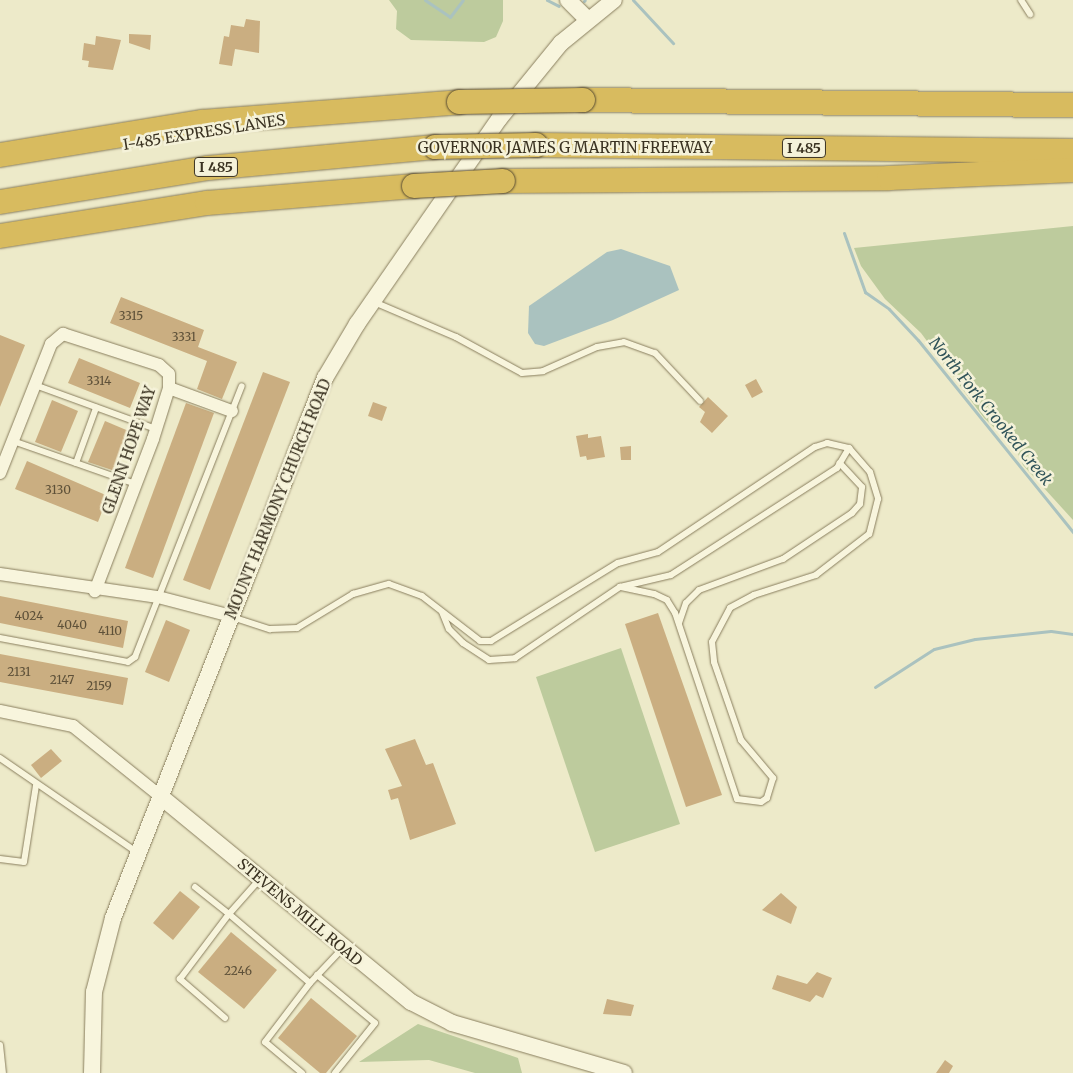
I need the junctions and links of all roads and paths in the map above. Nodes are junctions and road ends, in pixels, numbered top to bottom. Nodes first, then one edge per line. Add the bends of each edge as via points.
1 (568, 0) edge
2 (614, 0) edge
3 (1021, 0) edge
4 (1030, 14) dead end
5 (587, 19) junction
6 (410, 104) junction
7 (1073, 105) edge
8 (401, 150) junction
9 (1073, 151) edge
10 (0, 153) edge
11 (0, 168) edge
12 (1073, 170) edge
13 (0, 187) edge
14 (0, 202) edge
15 (56, 227) junction
16 (0, 236) edge
17 (0, 245) edge
18 (373, 302) junction
19 (35, 385) junction
20 (242, 386) dead end
21 (170, 388) junction
22 (700, 401) dead end
23 (96, 408) junction
24 (232, 411) junction
25 (156, 429) junction
26 (13, 441) junction
27 (848, 448) junction
28 (76, 463) junction
29 (840, 463) junction
30 (0, 473) edge
31 (136, 484) junction
32 (0, 574) edge
33 (620, 587) junction
34 (95, 591) junction
35 (158, 597) junction
36 (441, 611) junction
37 (231, 616) junction
38 (679, 623) junction
39 (0, 638) edge
40 (0, 711) edge
41 (0, 758) edge
42 (36, 786) junction
43 (160, 796) junction
44 (138, 853) junction
45 (0, 859) edge
46 (260, 879) junction
47 (195, 887) dead end
48 (229, 914) junction
49 (343, 948) junction
50 (317, 975) junction
51 (310, 983) junction
52 (225, 1018) dead end
53 (0, 1046) edge
54 (3, 1073) edge
55 (92, 1073) edge
56 (302, 1073) edge
57 (335, 1073) edge
58 (624, 1073) edge

1 - 5 street
2 - 5 street, MOUNT HARMONY CHURCH ROAD
3 - 4 lane
5 - 18 street, MOUNT HARMONY CHURCH ROAD via 538,69 499,119
6 - 7 highway, bridge via 584,100
6 - 10 highway via 202,122
6 - 11 highway, I-485 EXPRESS LANES via 201,131
8 - 9 highway, GOVERNOR JAMES G MARTIN FREEWAY / I 485, bridge via 536,145
8 - 13 highway, I-485 EXPRESS LANES / I 485 via 171,161
8 - 14 highway, GOVERNOR JAMES G MARTIN FREEWAY / I 485 via 208,168
12 - 15 highway, bridge via 889,178 503,181 207,203
15 - 16 highway
15 - 17 highway
18 - 22 lane via 456,337 522,373 543,370 597,347 624,342 654,353
18 - 37 street, MOUNT HARMONY CHURCH ROAD via 326,378
19 - 21 street, GLENN HOPE WAY via 51,344 63,334 159,365 169,374
19 - 23 lane
19 - 26 street, GLENN HOPE WAY
20 - 24 lane
21 - 24 street
21 - 25 street, GLENN HOPE WAY
23 - 25 lane
23 - 28 lane
24 - 35 lane
25 - 31 street, GLENN HOPE WAY
26 - 28 lane
26 - 30 street, GLENN HOPE WAY
27 - 29 lane
27 - 36 lane via 827,443 814,447 658,552 618,563 491,641 480,641
27 - 38 lane via 860,456 876,487 875,520 869,534 816,575 754,595 730,608 712,642 714,662 741,740 773,778 767,798 761,802 737,799
28 - 31 lane
29 - 33 lane via 671,575
29 - 38 lane via 862,487 860,504 852,513 783,559 699,590 686,603
31 - 34 street, GLENN HOPE WAY
32 - 34 street
33 - 36 lane via 515,658 498,661 463,644 449,629
33 - 38 lane via 667,600
34 - 35 street
35 - 37 street
35 - 39 lane via 135,657 128,662
36 - 37 lane via 402,586 389,584 353,594 297,628 270,629
37 - 43 street, MOUNT HARMONY CHURCH ROAD
40 - 43 street, STEVENS MILL ROAD via 73,726
41 - 42 lane
42 - 44 lane
42 - 45 lane via 24,862
43 - 44 street, MOUNT HARMONY CHURCH ROAD
43 - 46 street, STEVENS MILL ROAD
44 - 55 street, MOUNT HARMONY CHURCH ROAD via 98,968 92,1015
46 - 48 lane
46 - 49 street, STEVENS MILL ROAD
47 - 48 lane
48 - 51 lane
48 - 52 lane via 180,979
49 - 50 lane
49 - 58 street, STEVENS MILL ROAD via 432,1013
50 - 51 lane
50 - 57 lane via 374,1023
51 - 56 lane via 266,1042
53 - 54 lane

